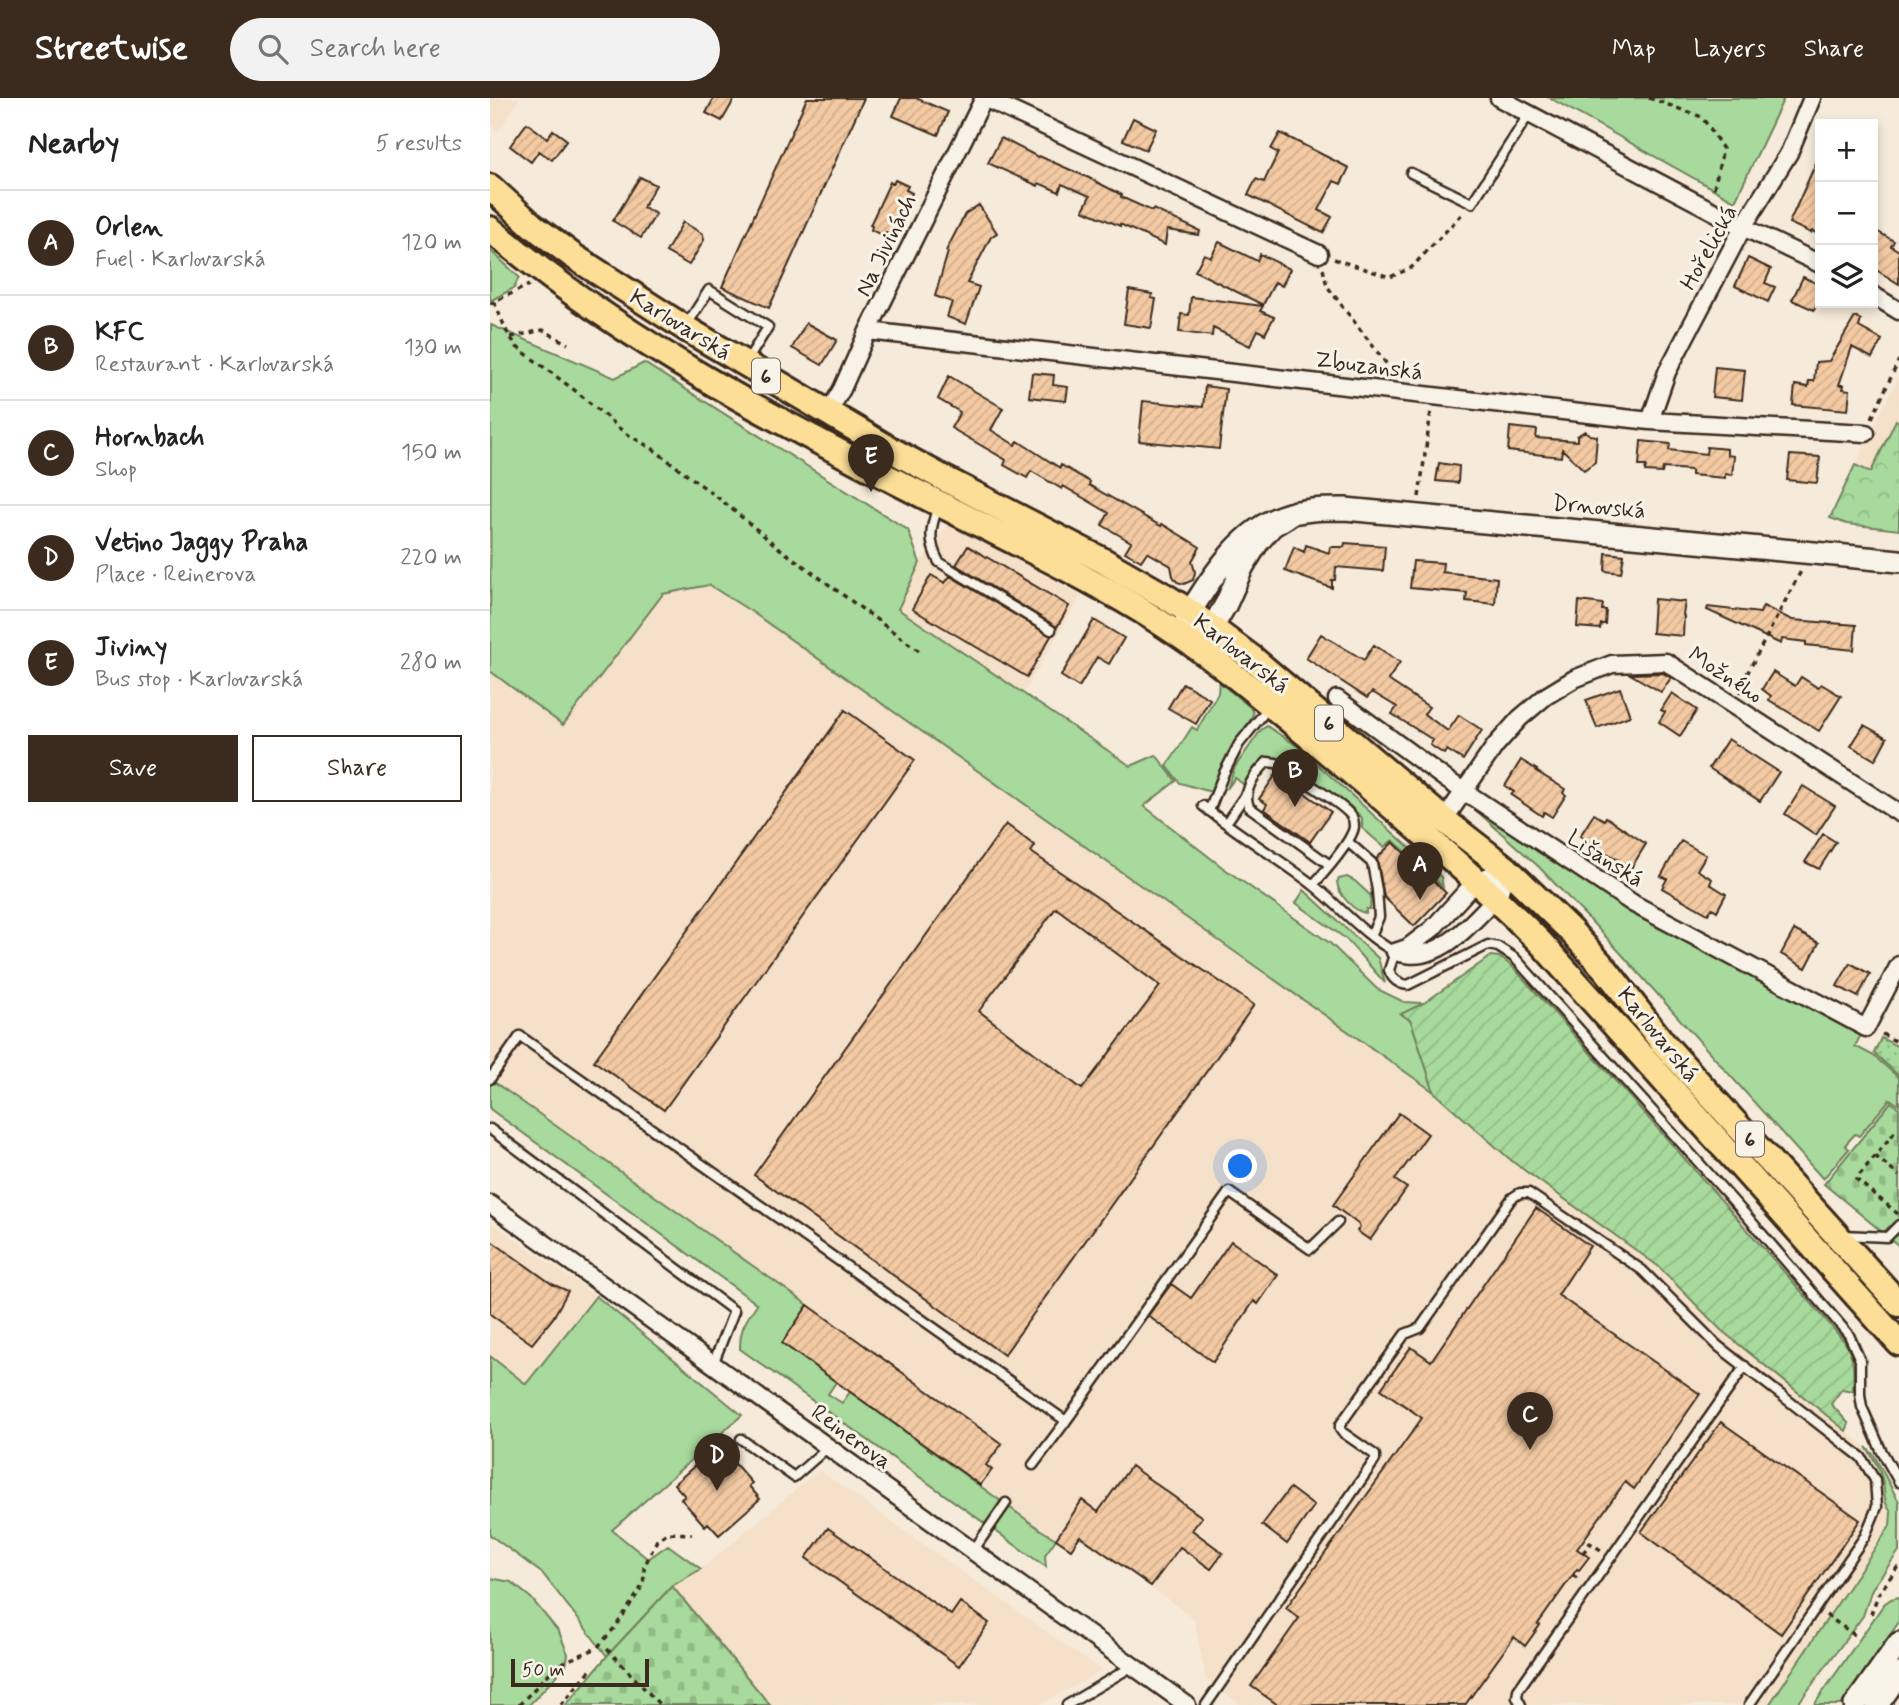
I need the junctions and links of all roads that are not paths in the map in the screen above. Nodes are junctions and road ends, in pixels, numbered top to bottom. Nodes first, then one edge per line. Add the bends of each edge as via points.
1 (984, 98) edge
2 (1499, 98) edge
3 (1812, 98) edge
4 (1529, 114) junction
5 (1411, 173) dead end
6 (490, 187) edge
7 (1743, 227) junction
8 (490, 229) edge
9 (1319, 254) road end
10 (1815, 262) edge
11 (1878, 298) edge
12 (1899, 311) edge
13 (685, 328) junction
14 (868, 331) junction
15 (746, 364) junction
16 (828, 413) junction
17 (1650, 421) junction
18 (1866, 433) road end
19 (939, 504) junction
20 (1295, 512) junction
21 (1899, 561) edge
22 (1190, 612) junction
23 (1212, 628) junction
24 (1051, 631) dead end
25 (1187, 642) junction
26 (1337, 699) dead end
27 (1270, 705) junction
28 (1464, 792) junction
29 (1246, 794) junction
30 (1899, 813) edge
31 (1444, 820) junction
32 (1226, 823) junction
33 (1348, 842) junction
34 (1330, 865) junction
35 (1507, 869) junction
36 (1476, 881) junction
37 (1313, 886) junction
38 (1496, 898) junction
39 (1371, 936) junction
40 (1395, 952) junction
41 (1899, 965) edge
42 (490, 1079) edge
43 (490, 1129) edge
44 (490, 1204) edge
45 (1338, 1222) dead end
46 (1899, 1225) edge
47 (1837, 1235) junction
48 (1899, 1304) edge
49 (1899, 1343) edge
50 (713, 1364) junction
51 (1745, 1366) junction
52 (1066, 1421) junction
53 (741, 1439) dead end
54 (828, 1447) junction
55 (1033, 1465) dead end
56 (1899, 1482) edge
57 (1006, 1503) dead end
58 (973, 1551) junction
59 (1899, 1643) edge
60 (1133, 1666) junction
61 (1899, 1674) edge
62 (1067, 1705) edge
63 (1188, 1705) edge
64 (1206, 1705) edge
65 (1521, 1705) edge
66 (1749, 1705) edge
67 (1855, 1705) edge
68 (1877, 1705) edge

1 - 9 street
1 - 14 street, Na Jivinách
2 - 4 street
3 - 7 street, Hořelická via 1789,153
4 - 5 lane via 1472,203
4 - 7 street
6 - 13 main road, Karlovarská / 6 via 573,256
7 - 10 street
7 - 17 street, Hořelická via 1667,372
8 - 19 main road, Karlovarská / 6 via 612,320 732,394
11 - 12 street
13 - 15 main road, Karlovarská / 6
13 - 15 lane via 709,290 768,327
14 - 16 street, Na Jivinách
14 - 17 street, Zbuzanská
15 - 16 main road, Karlovarská / 6
16 - 22 main road, Karlovarská / 6
17 - 18 street, Zbuzanská
19 - 24 lane via 930,533 939,562
19 - 25 main road, Karlovarská / 6 via 1081,576
20 - 21 main road, Drnovská via 1345,509
20 - 22 main road, Drnovská via 1249,537 1210,580
20 - 23 main road via 1272,526 1258,542
22 - 23 main road, Karlovarská / 6
22 - 25 main road via 1184,627
23 - 25 main road via 1201,639
23 - 31 main road, Karlovarská / 6
25 - 27 main road, Karlovarská / 6
26 - 28 street, Lišanská
27 - 32 lane via 1240,744 1206,808
27 - 36 main road, Karlovarská / 6
28 - 30 street, Možného via 1495,746 1546,696 1612,664 1666,662
28 - 31 street, Možného
28 - 41 street, Lišanská via 1634,904 1866,1028
29 - 32 lane
29 - 33 lane via 1267,762 1276,763 1351,815 1355,824
29 - 34 lane via 1249,807
31 - 35 main road, Karlovarská / 6
32 - 37 lane
33 - 34 lane
33 - 39 lane via 1372,863 1379,917
34 - 37 lane
35 - 36 street
35 - 38 street
35 - 47 main road, Karlovarská / 6 via 1607,971 1663,1043
36 - 38 main road, Karlovarská / 6
36 - 40 street via 1433,929
37 - 39 lane
38 - 40 street via 1440,947 1422,955
38 - 49 main road, Karlovarská / 6 via 1582,987
39 - 40 lane
40 - 56 lane via 1391,976 1408,985 1488,945 1515,958 1849,1335 1860,1360 1862,1407
42 - 52 lane via 520,1036
43 - 50 lane via 734,1311
44 - 50 street, Reinerova
45 - 52 lane via 1310,1249 1229,1192
46 - 47 lane via 1887,1237
47 - 48 main road, Karlovarská / 6
50 - 54 street, Reinerova
51 - 64 lane via 1718,1346 1642,1270 1529,1193 1512,1198 1420,1328 1405,1334 1340,1425 1342,1432 1376,1460
51 - 65 lane via 1518,1690
51 - 66 lane via 1861,1457 1875,1480 1877,1507 1865,1536
52 - 55 lane
53 - 54 lane via 794,1476
54 - 58 street, Reinerova
57 - 58 lane
58 - 60 street, Reinerova
59 - 67 main road
60 - 62 lane
60 - 63 street, Reinerova
61 - 68 main road

